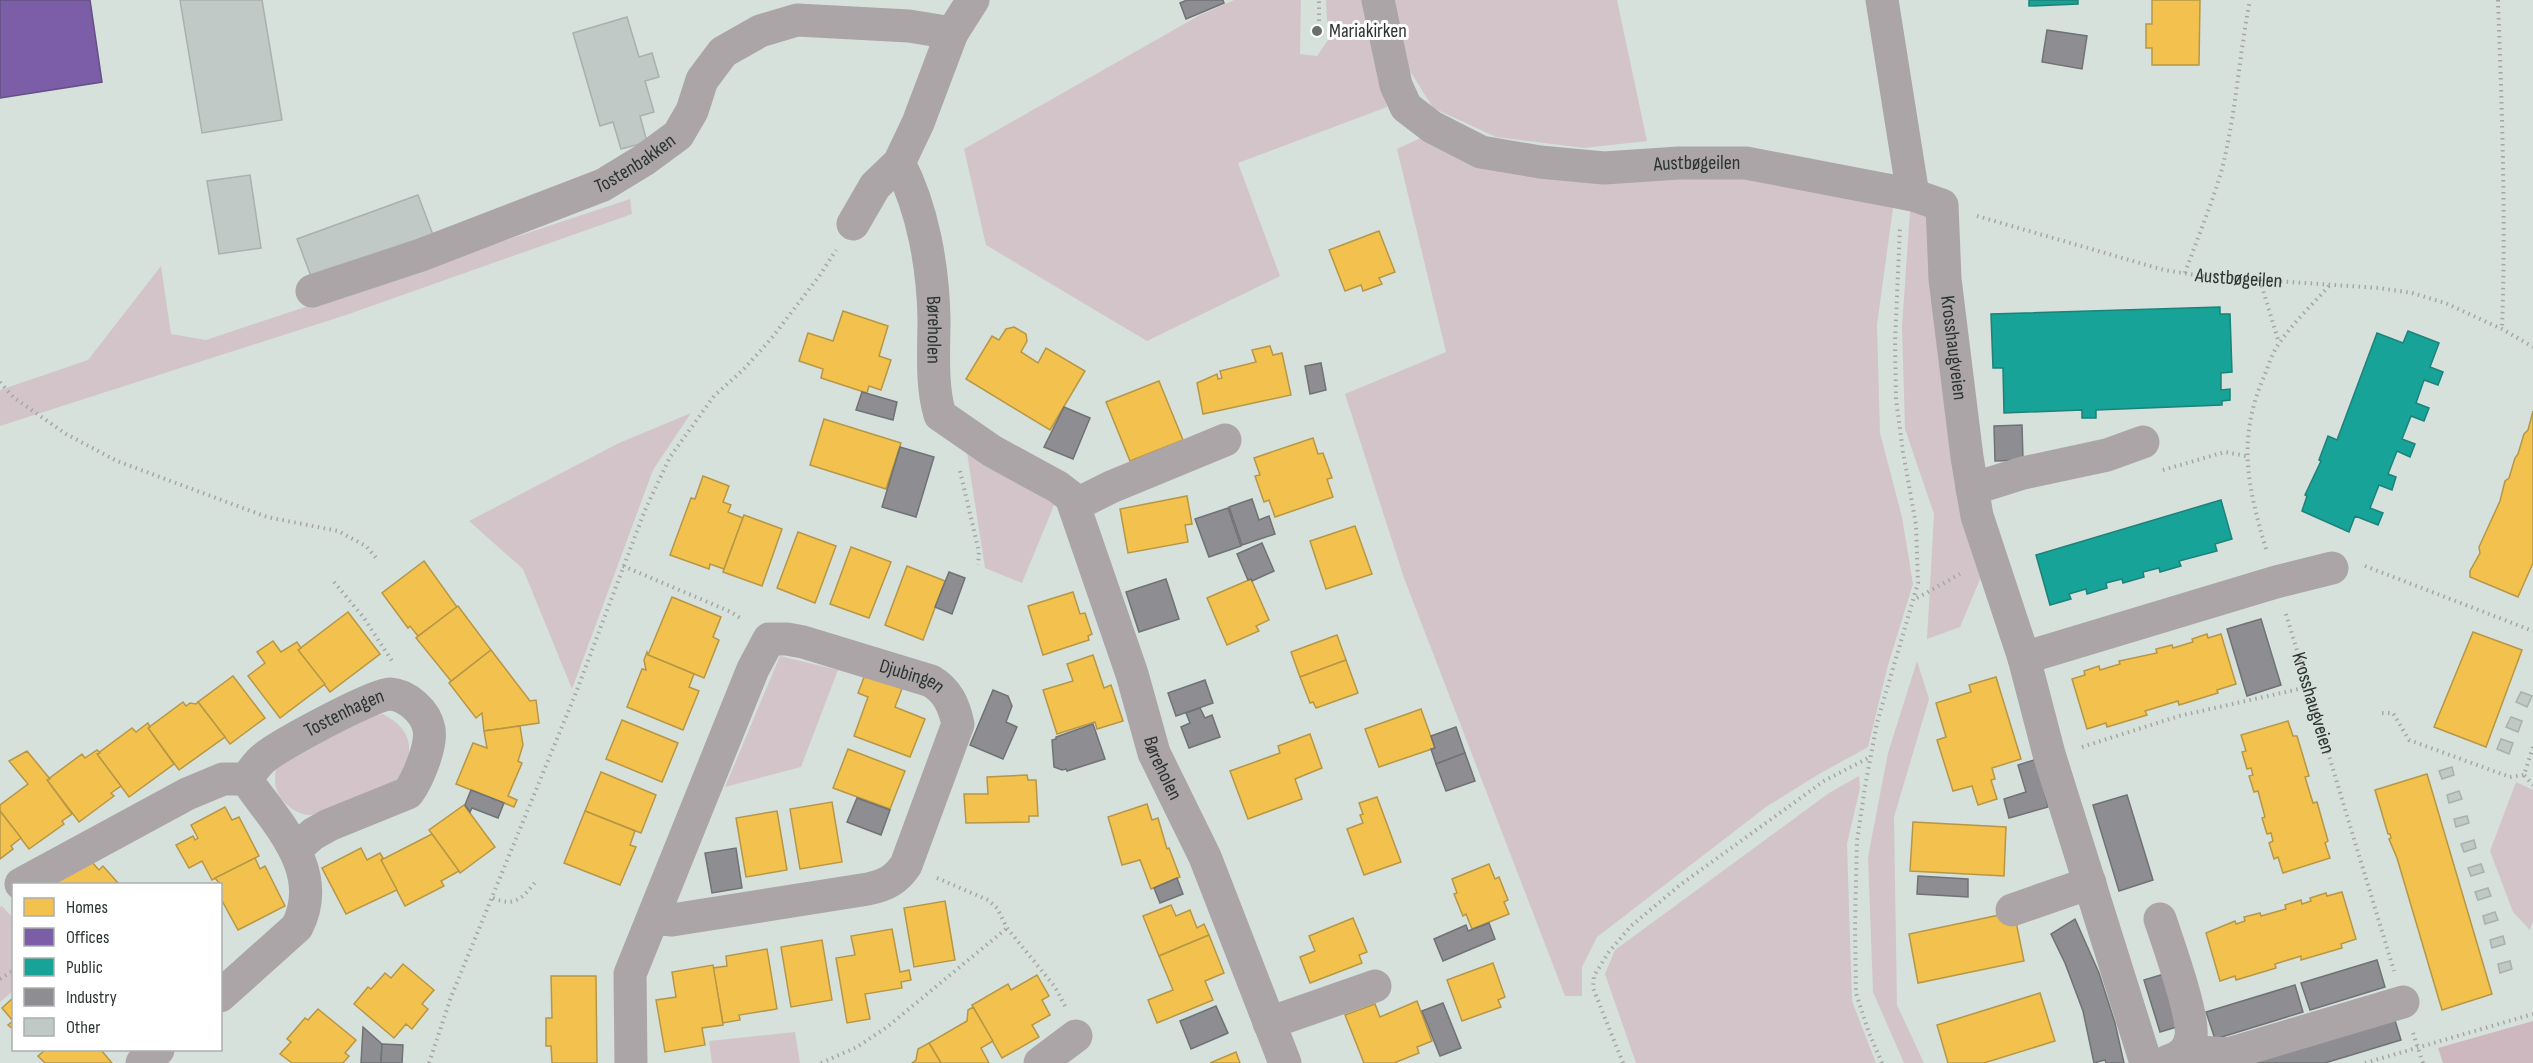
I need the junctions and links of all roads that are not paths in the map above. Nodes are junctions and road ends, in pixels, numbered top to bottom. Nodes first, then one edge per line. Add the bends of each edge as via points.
1 (973, 0) edge
2 (1378, 0) edge
3 (1882, 0) edge
4 (952, 33) junction
5 (898, 163) junction
6 (1919, 198) junction
7 (853, 224) road end
8 (312, 291) dead end
9 (1225, 440) dead end
10 (2143, 442) dead end
11 (1972, 489) junction
12 (1075, 505) junction
13 (2332, 568) road end
14 (2024, 658) junction
15 (246, 779) junction
16 (296, 849) junction
17 (26, 883) edge
18 (2090, 884) junction
19 (2012, 910) dead end
20 (654, 918) junction
21 (2160, 919) dead end
22 (1375, 986) dead end
23 (222, 994) edge
24 (2403, 1002) road end
25 (1269, 1023) junction
26 (1076, 1036) road end
27 (2175, 1057) edge
28 (631, 1063) edge
29 (1040, 1063) edge
30 (1285, 1063) edge
31 (2146, 1063) edge

1 - 4 street
2 - 6 street, Austbøgeilen via 1396,84 1406,107 1432,127 1481,152 1604,168 1746,163
3 - 6 street
4 - 5 street via 918,123
4 - 8 street, Tostenbakken via 909,26 797,20 760,31 723,52 702,80 692,111 678,135 603,185 421,255
5 - 7 street via 875,186
5 - 12 street, Børeholen via 920,222 933,292 940,415 992,451 1058,487
6 - 11 street, Krosshaugveien via 1946,279
9 - 12 street
10 - 11 street
11 - 14 street, Krosshaugveien via 1977,516
12 - 25 street, Børeholen via 1132,674 1154,753 1205,857
13 - 14 street
14 - 18 street, Krosshaugveien
15 - 16 street
15 - 16 street, Tostenhagen via 263,758 292,740 389,694 405,699 422,713 429,729 421,768 408,793 329,825
15 - 17 street via 223,779 187,794
16 - 23 street via 304,877 304,915 297,927
18 - 19 street
18 - 31 street, Krosshaugveien
20 - 20 street, Djubingen via 672,920 868,889 899,876 958,724 947,695 931,681 803,642 769,639 753,669
20 - 28 street via 630,974
21 - 27 street via 2187,1008 2191,1037
22 - 25 street
24 - 27 street via 2228,1054
25 - 30 street, Børeholen
26 - 29 street

